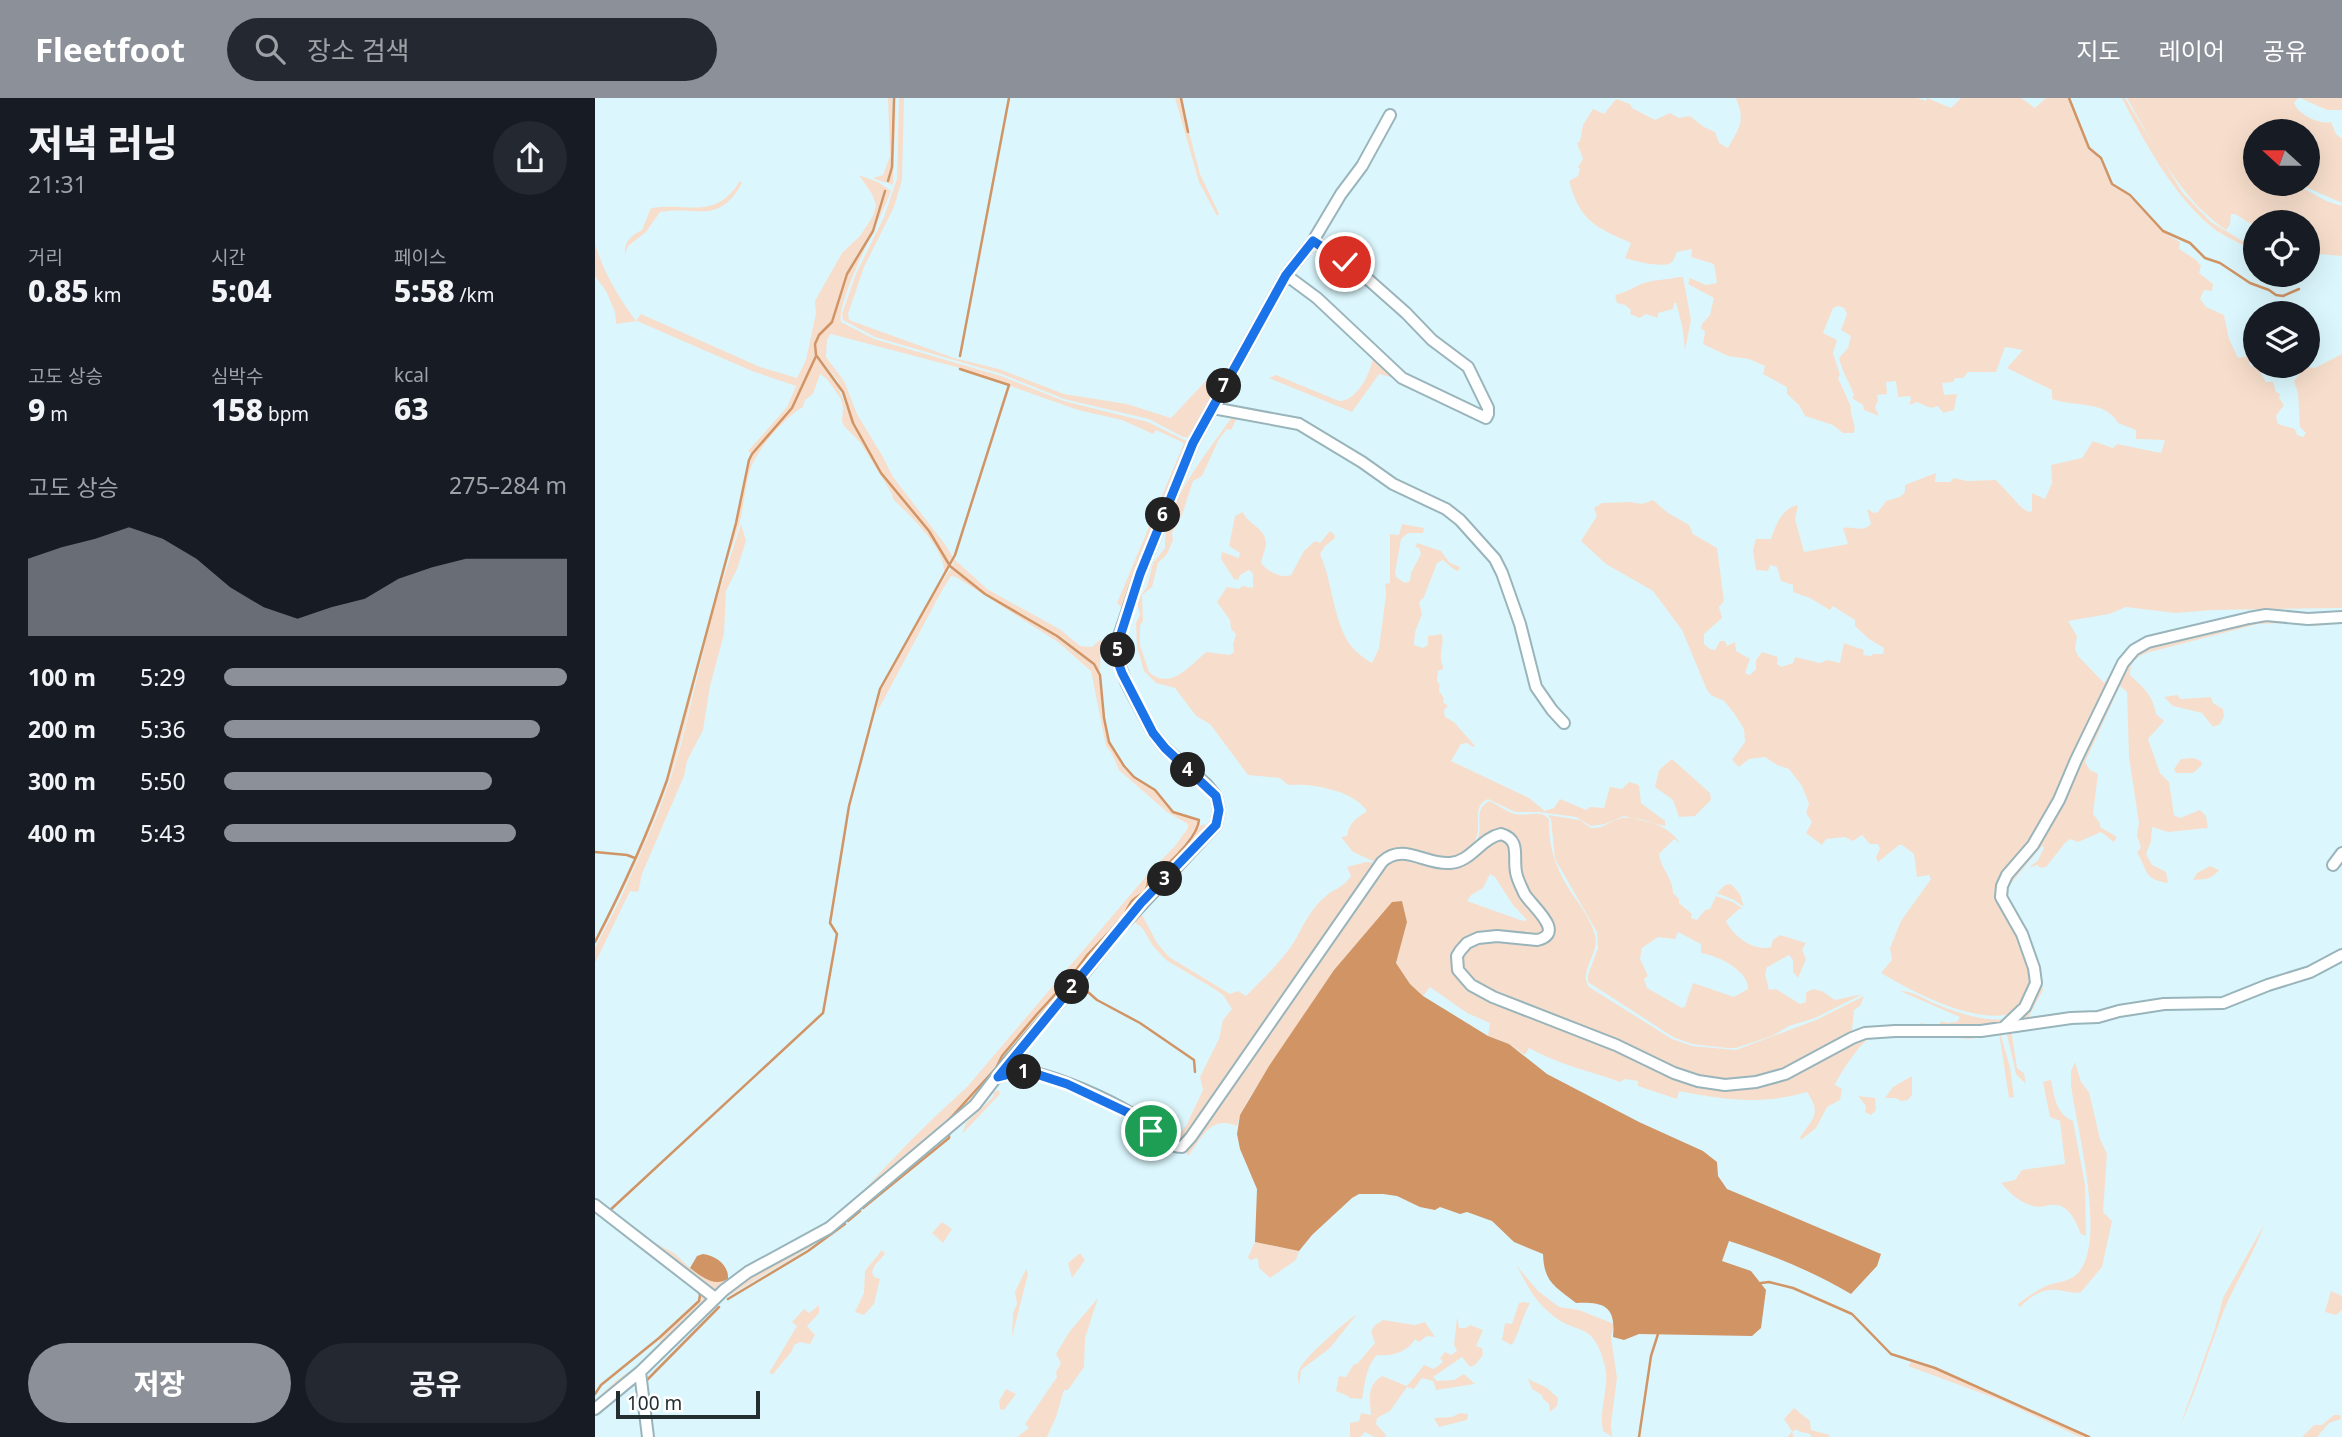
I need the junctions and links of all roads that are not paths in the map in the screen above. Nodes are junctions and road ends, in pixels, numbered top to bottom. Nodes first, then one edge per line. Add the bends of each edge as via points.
1 (1390, 115) dead end
2 (1313, 241) junction
3 (1286, 275) junction
4 (1213, 408) junction
5 (2342, 617) edge
6 (1564, 723) dead end
7 (2342, 853) edge
8 (2333, 865) dead end
9 (2342, 955) edge
10 (2001, 1030) junction
11 (998, 1077) junction
12 (595, 1205) edge
13 (715, 1298) junction
14 (640, 1373) junction
15 (595, 1409) edge
16 (648, 1437) edge

1 - 2 street
2 - 3 street
2 - 3 street via 1362,274 1468,367 1488,408 1486,418 1402,378
3 - 4 street
4 - 6 street via 1299,424 1460,520 1495,559 1520,624 1536,687
4 - 11 street via 1183,464 1152,541 1117,652 1127,684 1153,733 1212,789 1219,802 1216,825 1119,928
5 - 10 street via 2266,615 2148,642 2130,653 2059,800 2002,886 2001,897 2022,934 2036,983 2025,1007
7 - 8 street
9 - 10 street via 2310,972 2223,1003 2164,1004
10 - 11 street via 1865,1033 1785,1074 1745,1084 1717,1084 1674,1073 1493,997 1461,975 1457,956 1473,940 1490,936 1537,940 1547,934 1544,916 1527,899 1516,874 1515,846 1501,834 1456,863 1402,853 1382,862 1182,1146 1169,1144 1133,1115 1077,1087 1030,1072
11 - 13 street via 975,1105 855,1209 813,1239 748,1272
12 - 13 street
13 - 14 street
14 - 15 street
14 - 16 street

